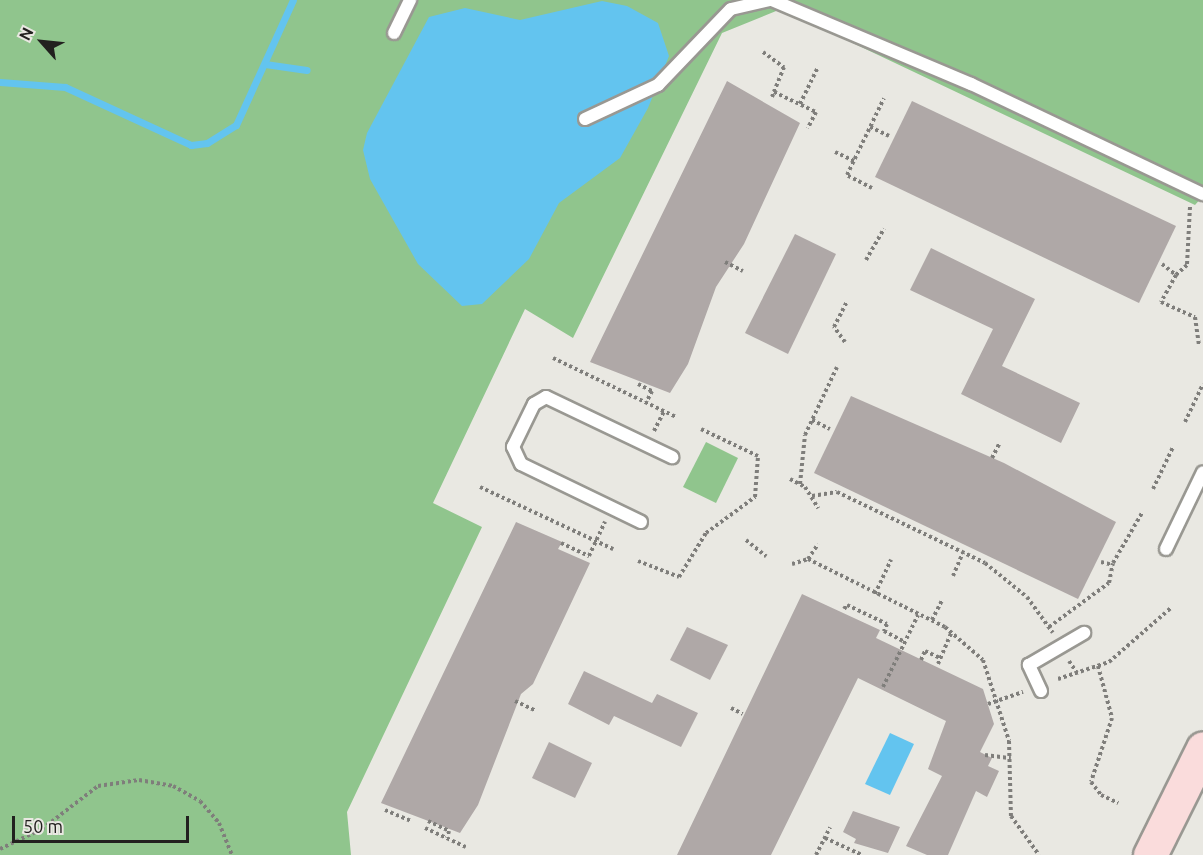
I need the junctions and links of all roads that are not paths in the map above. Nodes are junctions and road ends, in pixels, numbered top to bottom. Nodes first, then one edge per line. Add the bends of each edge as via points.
1 (410, 0) edge
2 (771, 0) edge
3 (728, 4) edge
4 (394, 33) dead end
5 (585, 119) dead end
6 (1200, 193) edge
7 (672, 457) dead end
8 (1203, 472) edge
9 (641, 522) dead end
10 (1166, 549) dead end
11 (1084, 633) dead end
12 (1041, 691) dead end
13 (1203, 748) edge
14 (1150, 855) edge

1 - 4 lane
2 - 3 lane
2 - 6 lane via 971,84
3 - 5 lane via 688,57 658,85
7 - 9 lane via 546,397 534,404 513,447 521,464
8 - 10 lane
11 - 12 lane via 1029,665
13 - 14 main road

